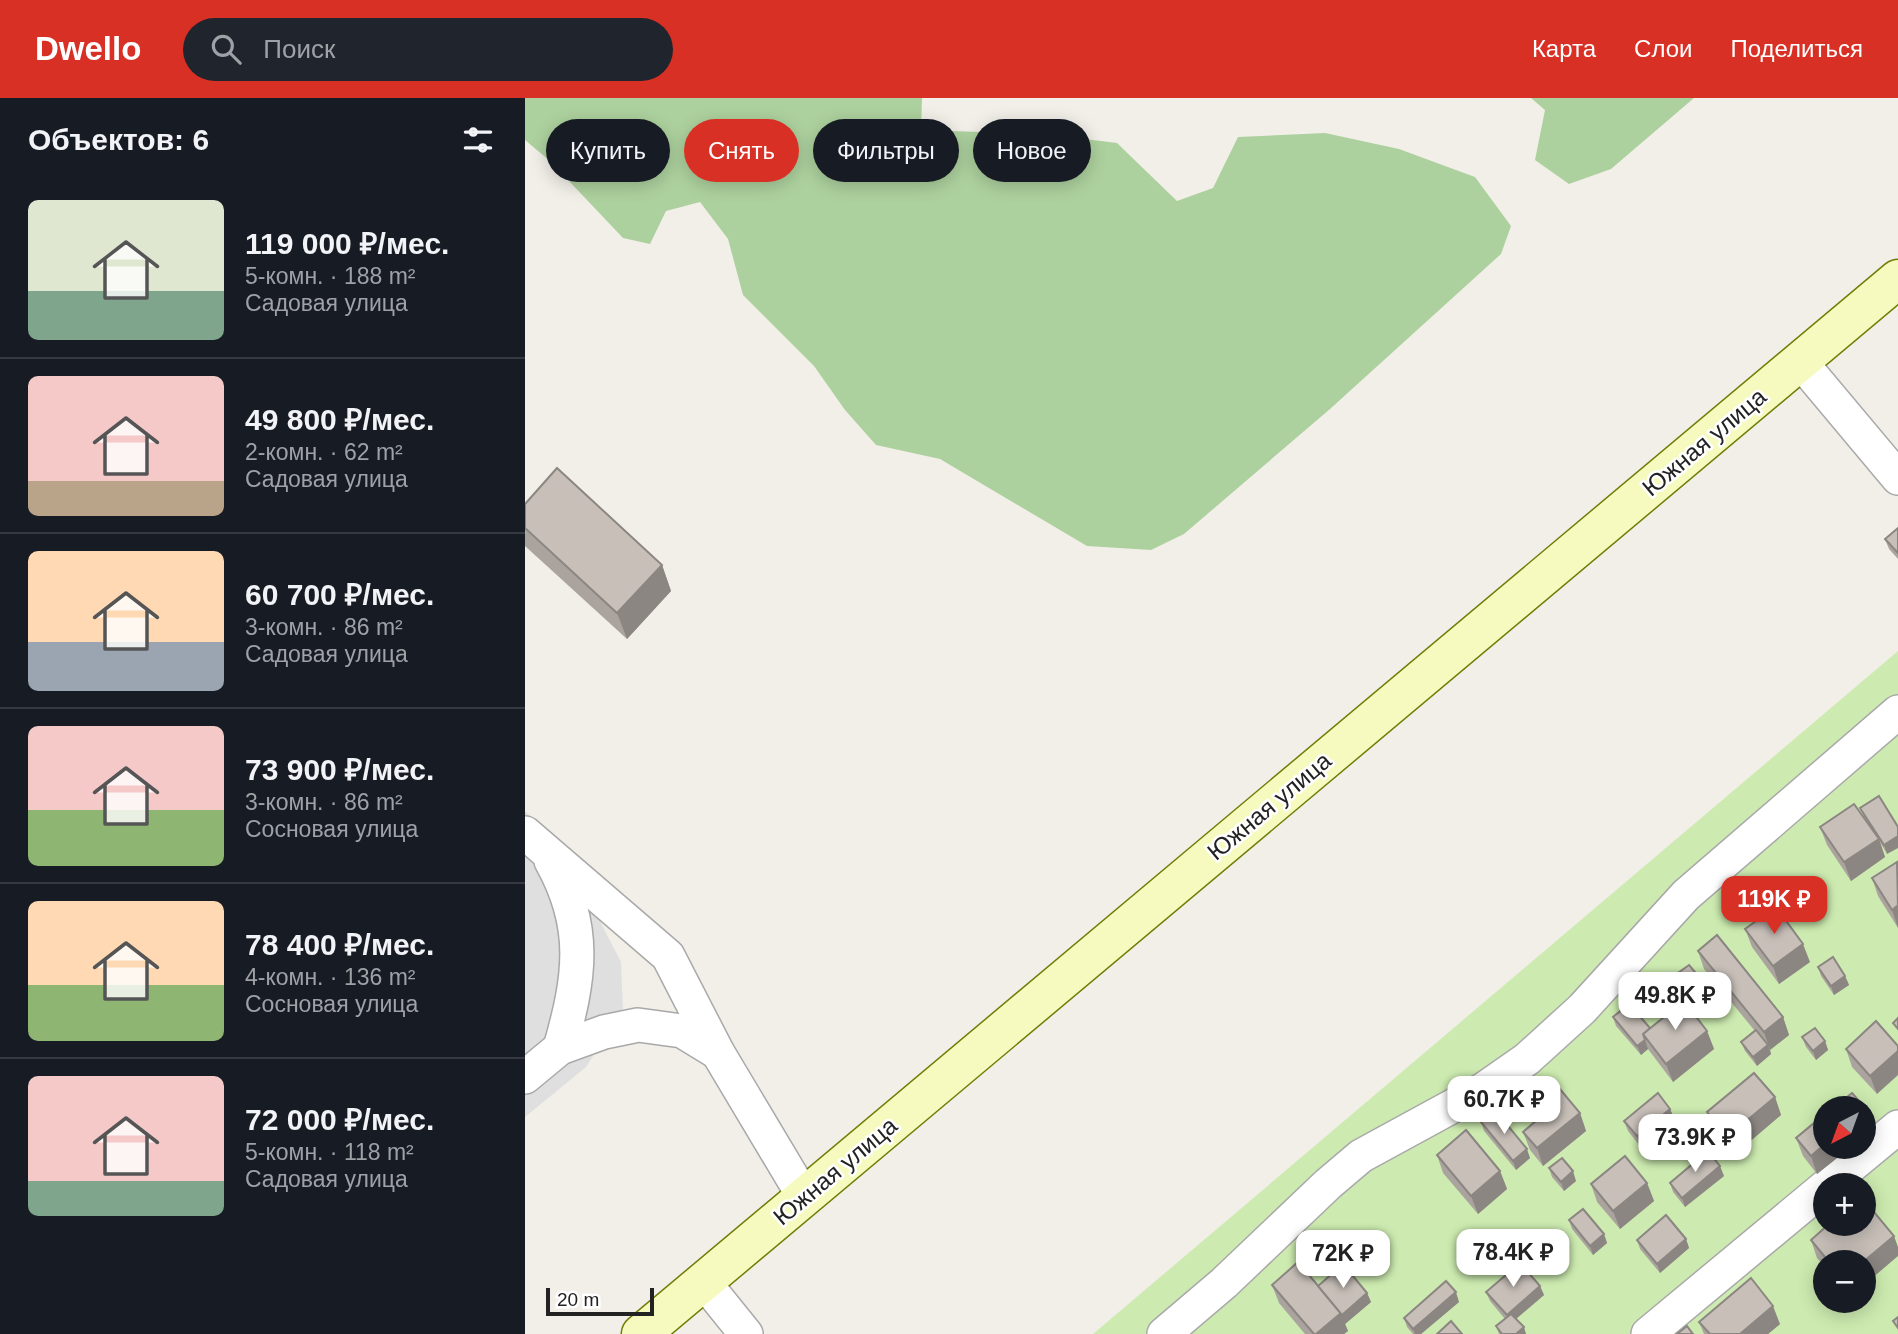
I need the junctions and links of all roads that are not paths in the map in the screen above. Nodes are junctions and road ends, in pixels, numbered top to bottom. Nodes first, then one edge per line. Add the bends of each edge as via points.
1 (1898, 279) edge
2 (1800, 361) junction
3 (1898, 478) edge
4 (1898, 712) edge
5 (535, 841) edge
6 (560, 1048) junction
7 (718, 1053) junction
8 (525, 1077) edge
9 (1898, 1126) edge
10 (1842, 1173) edge
11 (804, 1197) junction
12 (1813, 1198) edge
13 (704, 1282) junction
14 (642, 1334) edge
15 (746, 1334) edge
16 (1164, 1334) edge
17 (1648, 1334) edge

1 - 2 street, Южная улица
2 - 3 street
2 - 11 street, Южная улица
4 - 16 street via 1686,895 1582,1009 1527,1059 1485,1089 1361,1156
5 - 6 street via 564,885 573,910 576,982
5 - 7 street via 668,956
6 - 7 street via 638,1024 682,1031
6 - 8 street
7 - 11 street
9 - 10 street
11 - 13 street, Южная улица
12 - 17 street
13 - 14 street, Южная улица
13 - 15 street

